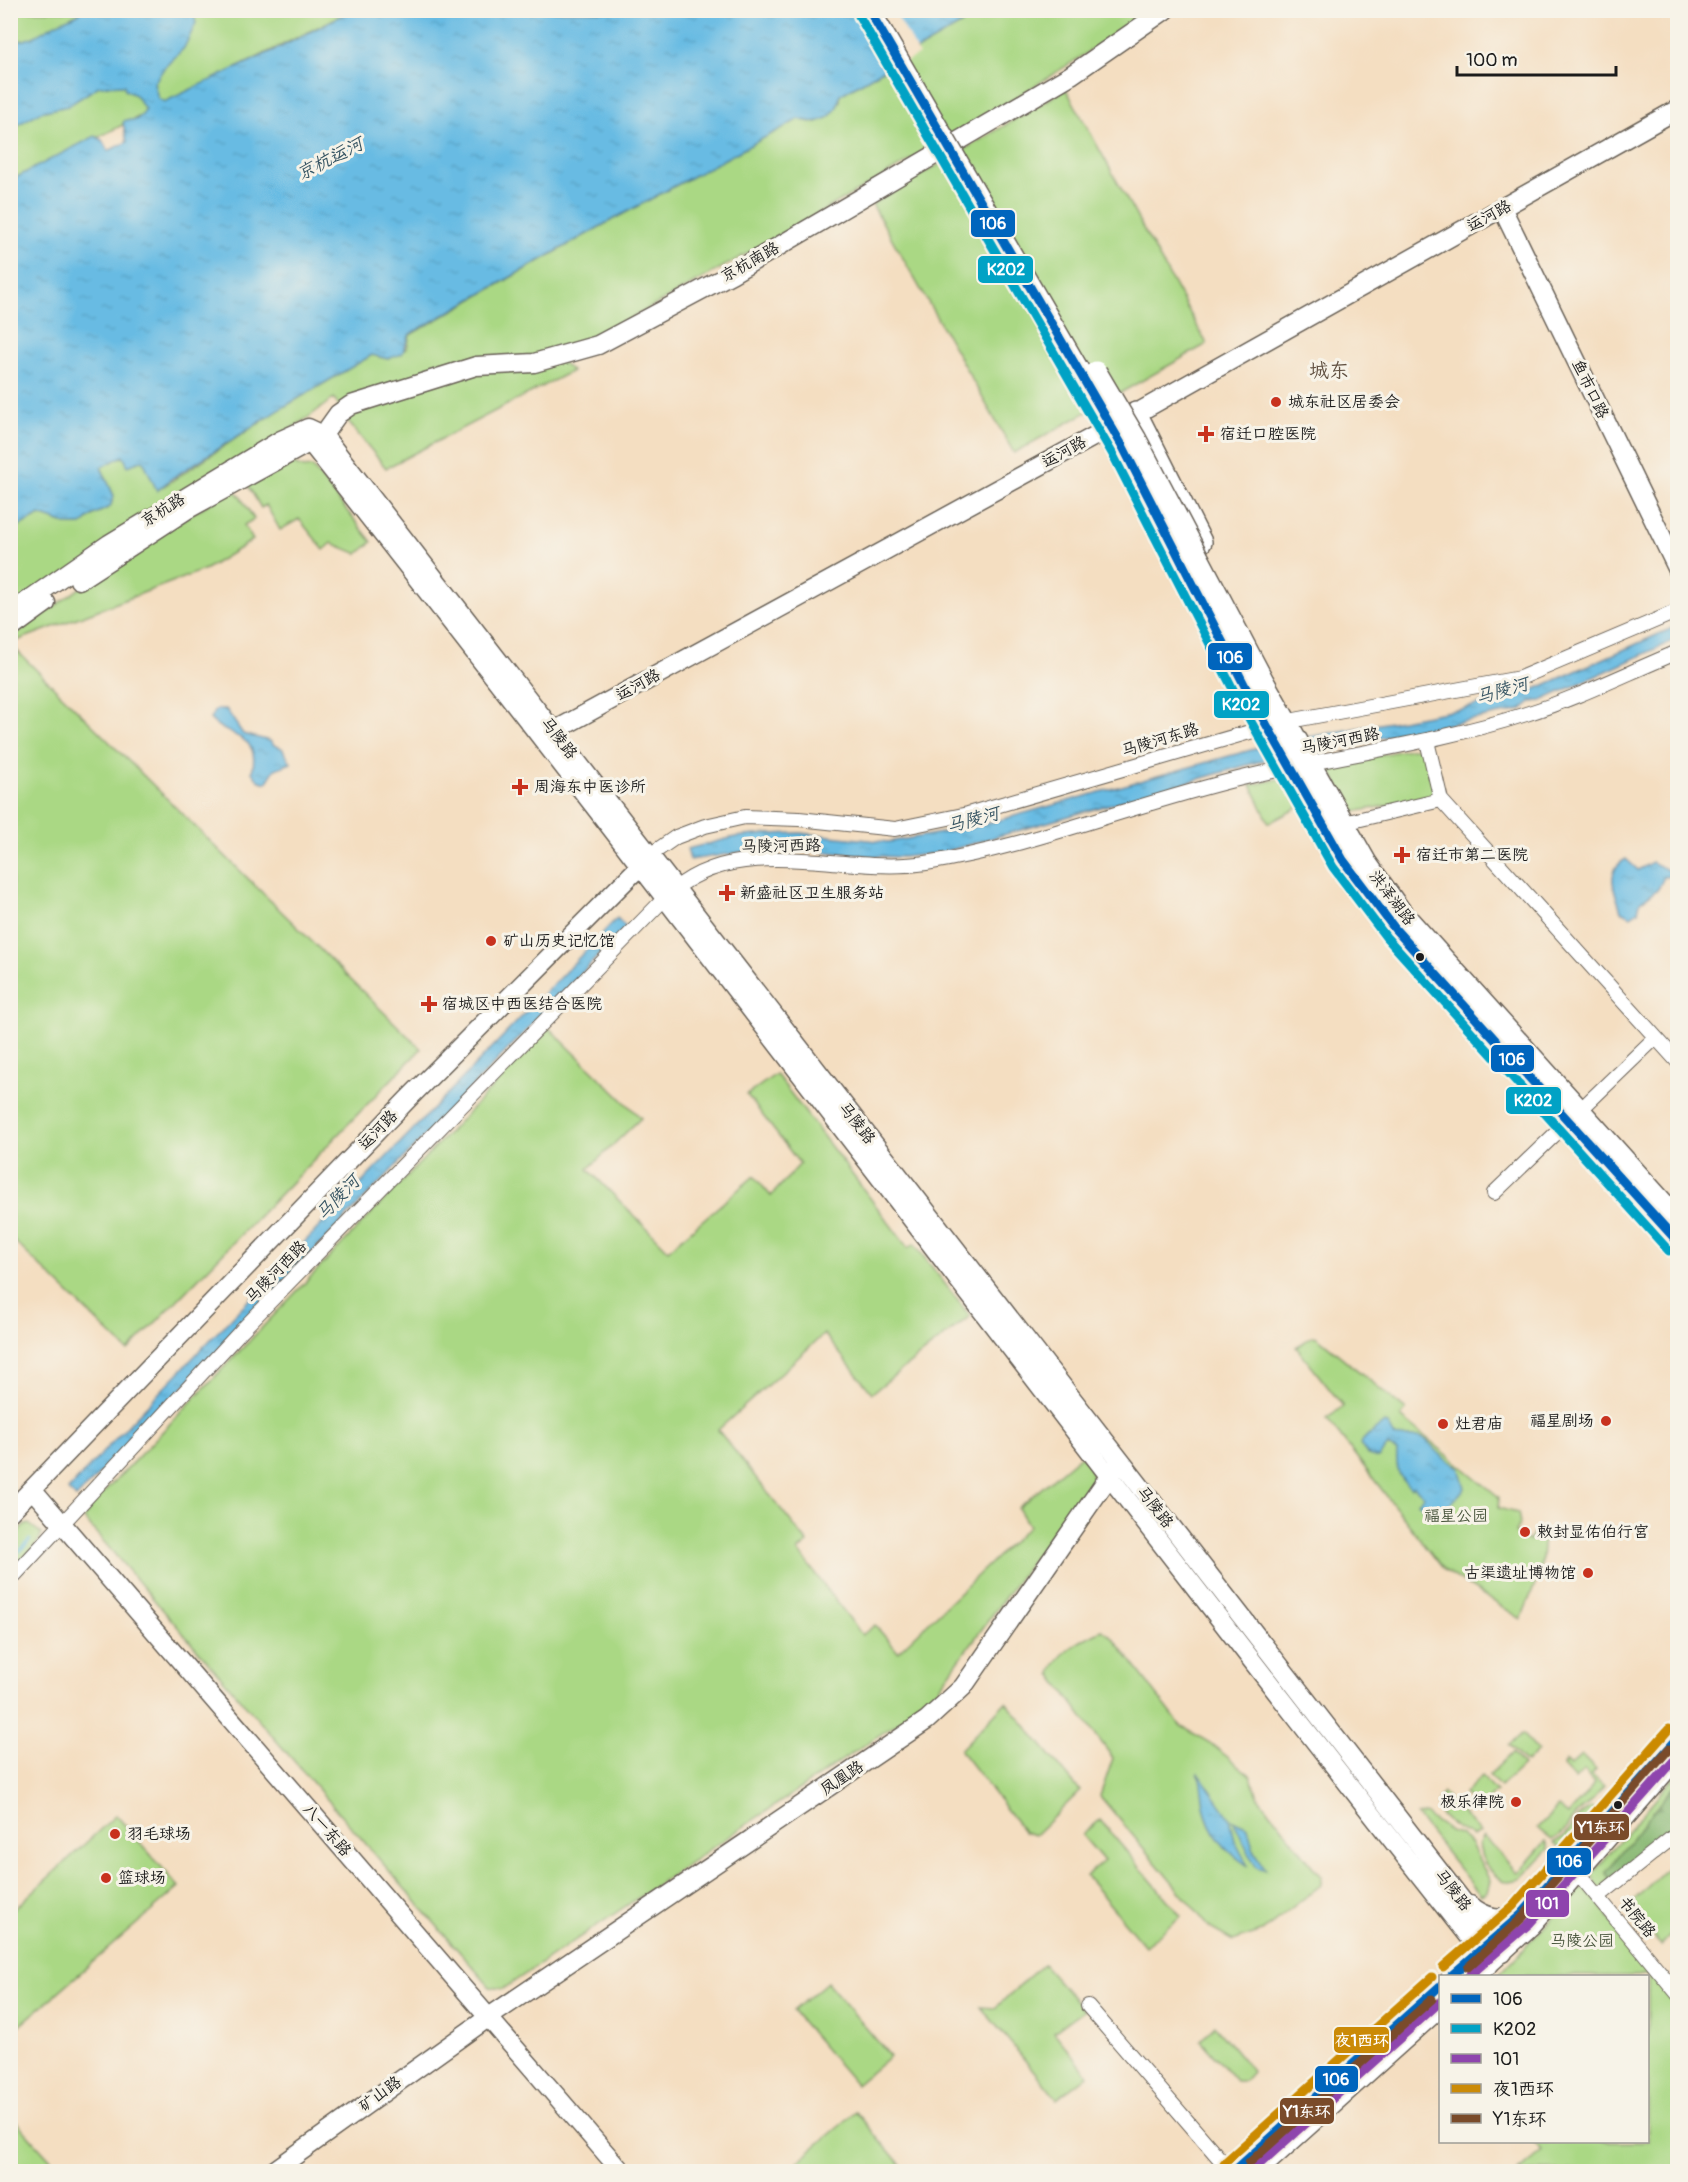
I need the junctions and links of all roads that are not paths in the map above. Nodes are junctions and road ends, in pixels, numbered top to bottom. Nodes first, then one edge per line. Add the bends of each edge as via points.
1 (869, 10) edge
2 (883, 10) edge
3 (1165, 10) edge
4 (1677, 109) edge
5 (1502, 208) junction
6 (1136, 413) junction
7 (1104, 431) junction
8 (314, 435) junction
9 (1677, 570) edge
10 (1677, 611) edge
11 (10, 613) edge
12 (10, 629) edge
13 (1677, 652) edge
14 (1256, 687) junction
15 (1278, 728) junction
16 (549, 734) junction
17 (1427, 741) junction
18 (1300, 766) junction
19 (1442, 800) junction
20 (1344, 822) junction
21 (645, 860) junction
22 (670, 893) junction
23 (1655, 1038) junction
24 (1677, 1062) edge
25 (1575, 1118) junction
26 (1494, 1193) dead end
27 (1677, 1220) edge
28 (1677, 1243) edge
29 (1114, 1469) junction
30 (28, 1493) junction
31 (10, 1512) edge
32 (60, 1528) junction
33 (10, 1580) edge
34 (1677, 1737) edge
35 (1677, 1757) edge
36 (1677, 1833) edge
37 (1574, 1868) junction
38 (1599, 1896) junction
39 (1448, 1898) junction
40 (1521, 1915) junction
41 (1491, 1952) junction
42 (1451, 1975) edge
43 (1453, 1975) edge
44 (1477, 1975) edge
45 (1439, 1987) edge
46 (1677, 1994) edge
47 (1088, 2006) dead end
48 (1439, 2009) edge
49 (484, 2020) junction
50 (272, 2172) edge
51 (609, 2172) edge
52 (622, 2172) edge
53 (1231, 2172) edge
54 (1257, 2172) edge

1 - 14 main road, bridge via 1123,447
2 - 14 main road, bridge via 1135,438
3 - 8 street, 京杭南路 via 1071,75 742,267 598,345 534,363 476,366 399,388 344,409
4 - 5 street, 运河路
5 - 6 street, 运河路
5 - 9 street, 鱼市口路
6 - 7 street, 运河路
6 - 15 main road
7 - 15 main road
7 - 16 street, 运河路
8 - 11 street, 京杭路 via 177,501
8 - 12 street, 京杭路 via 161,525
8 - 16 street, 马陵路
10 - 15 street, 马陵河东路 via 1520,678
13 - 17 street, 马陵河西路 via 1525,715
14 - 15 main road, 洪泽湖路
15 - 18 main road, 洪泽湖路
15 - 21 street, 马陵河东路 via 976,812 895,830 745,817 676,837
16 - 21 street, 马陵路
17 - 18 street, 马陵河西路
17 - 19 street
18 - 20 main road, 洪泽湖路
18 - 22 street, 马陵河西路 via 1242,778 962,856 895,866 815,860 748,861 713,868
18 - 25 main road, 洪泽湖路 via 1343,860 1366,893 1395,929
19 - 20 street
19 - 23 street
20 - 25 main road, 洪泽湖路 via 1365,863 1400,911
21 - 22 street, 马陵路
21 - 30 street, 运河路
22 - 29 street, 马陵路
22 - 32 street, 马陵河西路 via 242,1330
23 - 24 street
23 - 25 street
25 - 26 street
25 - 27 main road, 洪泽湖路
25 - 28 main road, 洪泽湖路
29 - 39 street, 马陵路
29 - 49 street, 凤凰路 via 963,1687 946,1705
30 - 31 street, 运河路
30 - 32 street, 八一东路
32 - 33 street, 马陵河西路
32 - 49 street, 八一东路
34 - 37 street
35 - 37 street
36 - 38 street
37 - 38 street, 书院路
37 - 40 street
37 - 41 street
38 - 46 street, 书院路
39 - 40 street via 1499,1919
39 - 41 street, 马陵路
39 - 42 street via 1462,1949 1462,1957
40 - 41 street
41 - 43 street
41 - 44 street
45 - 53 street
47 - 53 street
48 - 54 street
49 - 50 street, 矿山路
49 - 51 street, 八一东路
49 - 52 street, 八一东路

